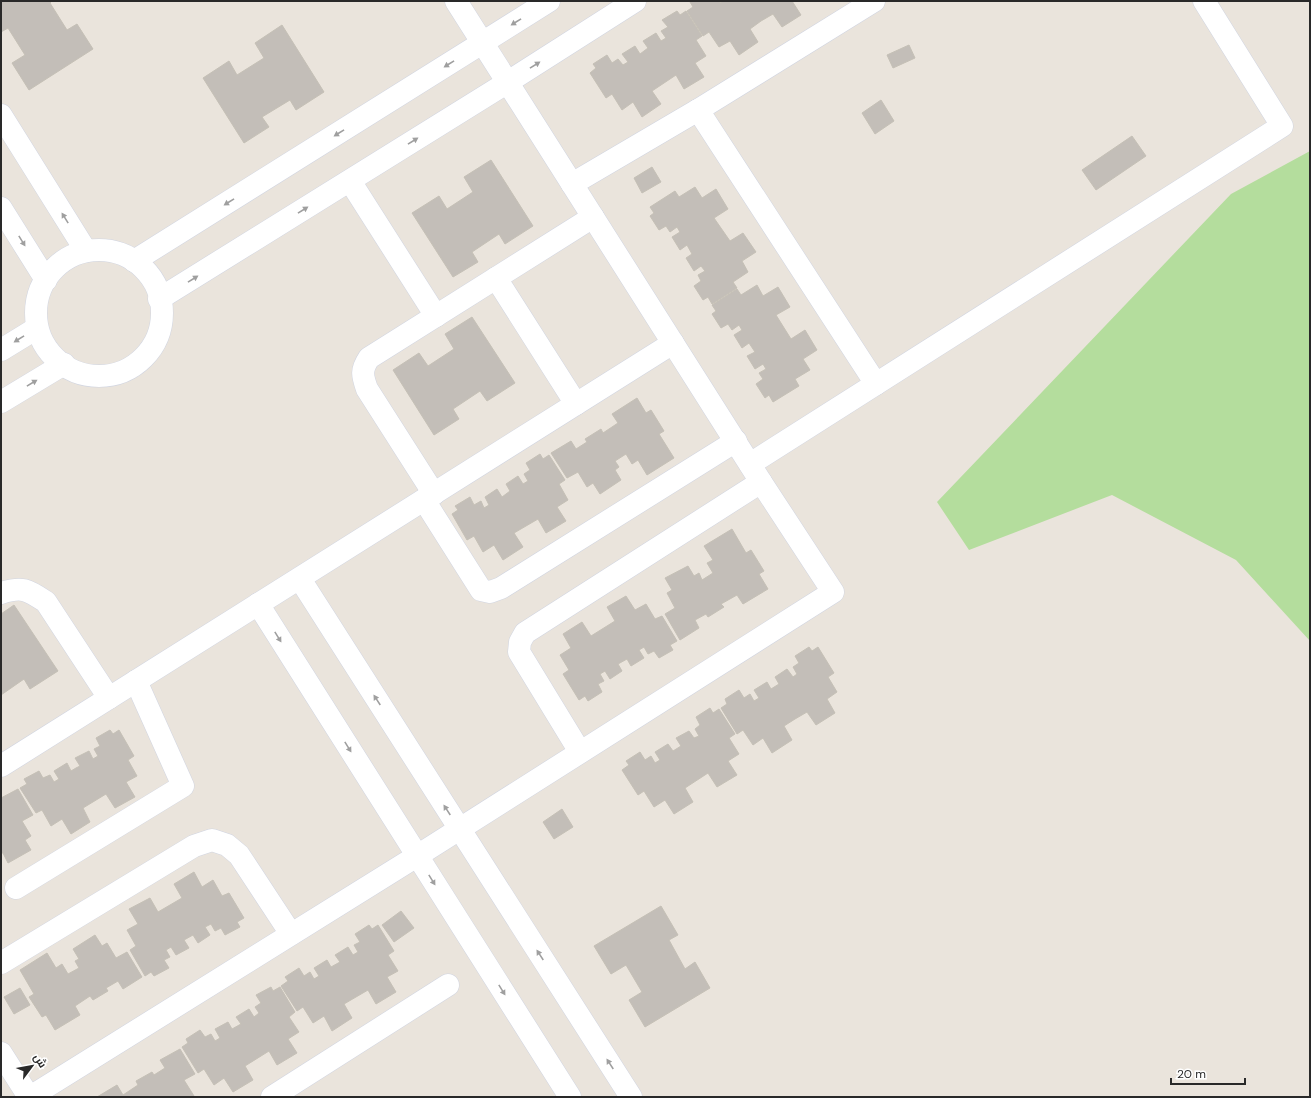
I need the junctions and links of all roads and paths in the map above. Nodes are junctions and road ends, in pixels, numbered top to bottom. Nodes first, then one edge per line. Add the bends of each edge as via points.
1 (456, 1) edge
2 (550, 1) edge
3 (636, 1) edge
4 (874, 1) edge
5 (1204, 1) edge
6 (482, 43) junction
7 (508, 82) junction
8 (698, 110) junction
9 (1, 115) edge
10 (350, 181) junction
11 (572, 184) junction
12 (1, 208) edge
13 (593, 217) junction
14 (86, 251) junction
15 (134, 261) junction
16 (496, 278) junction
17 (46, 280) junction
18 (160, 299) junction
19 (436, 316) junction
20 (38, 328) junction
21 (673, 343) junction
22 (1, 350) edge
23 (64, 364) junction
24 (876, 384) junction
25 (1, 402) edge
26 (576, 404) junction
27 (736, 441) junction
28 (755, 473) junction
29 (429, 497) junction
30 (300, 578) junction
31 (1, 593) edge
32 (258, 604) junction
33 (136, 681) junction
34 (109, 698) junction
35 (580, 752) junction
36 (1, 766) edge
37 (459, 828) junction
38 (417, 856) junction
39 (16, 888) dead end
40 (291, 934) junction
41 (1, 963) edge
42 (448, 985) dead end
43 (1, 1053) edge
44 (36, 1095) edge
45 (278, 1095) edge
46 (570, 1097) edge
47 (631, 1097) edge

1 - 6 street
2 -> 6 street
7 -> 3 street
4 - 8 street
5 - 24 street via 1282,126
6 - 7 street
6 -> 15 street
10 -> 7 street
7 - 11 street
8 - 11 street
8 - 24 street
14 -> 9 street
18 -> 10 street
10 - 19 street
11 - 13 street
12 -> 17 street
13 - 16 street
13 - 21 street
14 - 15 street via 108,250
14 - 17 street via 66,259
15 - 18 street via 146,271
16 - 19 street
16 - 26 street
17 - 20 street via 40,288 36,308
18 - 23 street via 162,311 159,333 149,352 132,366 114,374 95,376 75,371
19 - 29 street via 369,358 363,368 363,379 367,389
20 -> 22 street
20 - 23 street via 45,346
21 - 26 street
21 - 27 street
25 -> 23 street
24 - 28 street
26 - 29 street
27 - 28 street
27 - 29 street via 501,588 490,592 481,590
28 - 35 street via 525,633 520,642 519,652
28 - 35 street via 833,592
29 - 30 street
30 - 32 street
37 -> 30 street
31 - 34 street via 14,589 30,592 46,602
32 - 33 street
32 -> 38 street
33 - 34 street
33 - 39 street via 183,786
34 - 36 street
35 - 37 street
37 - 38 street
47 -> 37 street
38 - 40 street
38 -> 46 street
40 - 41 street via 239,855 227,845 212,840 194,846
40 - 44 street
42 - 45 street
43 - 44 street

